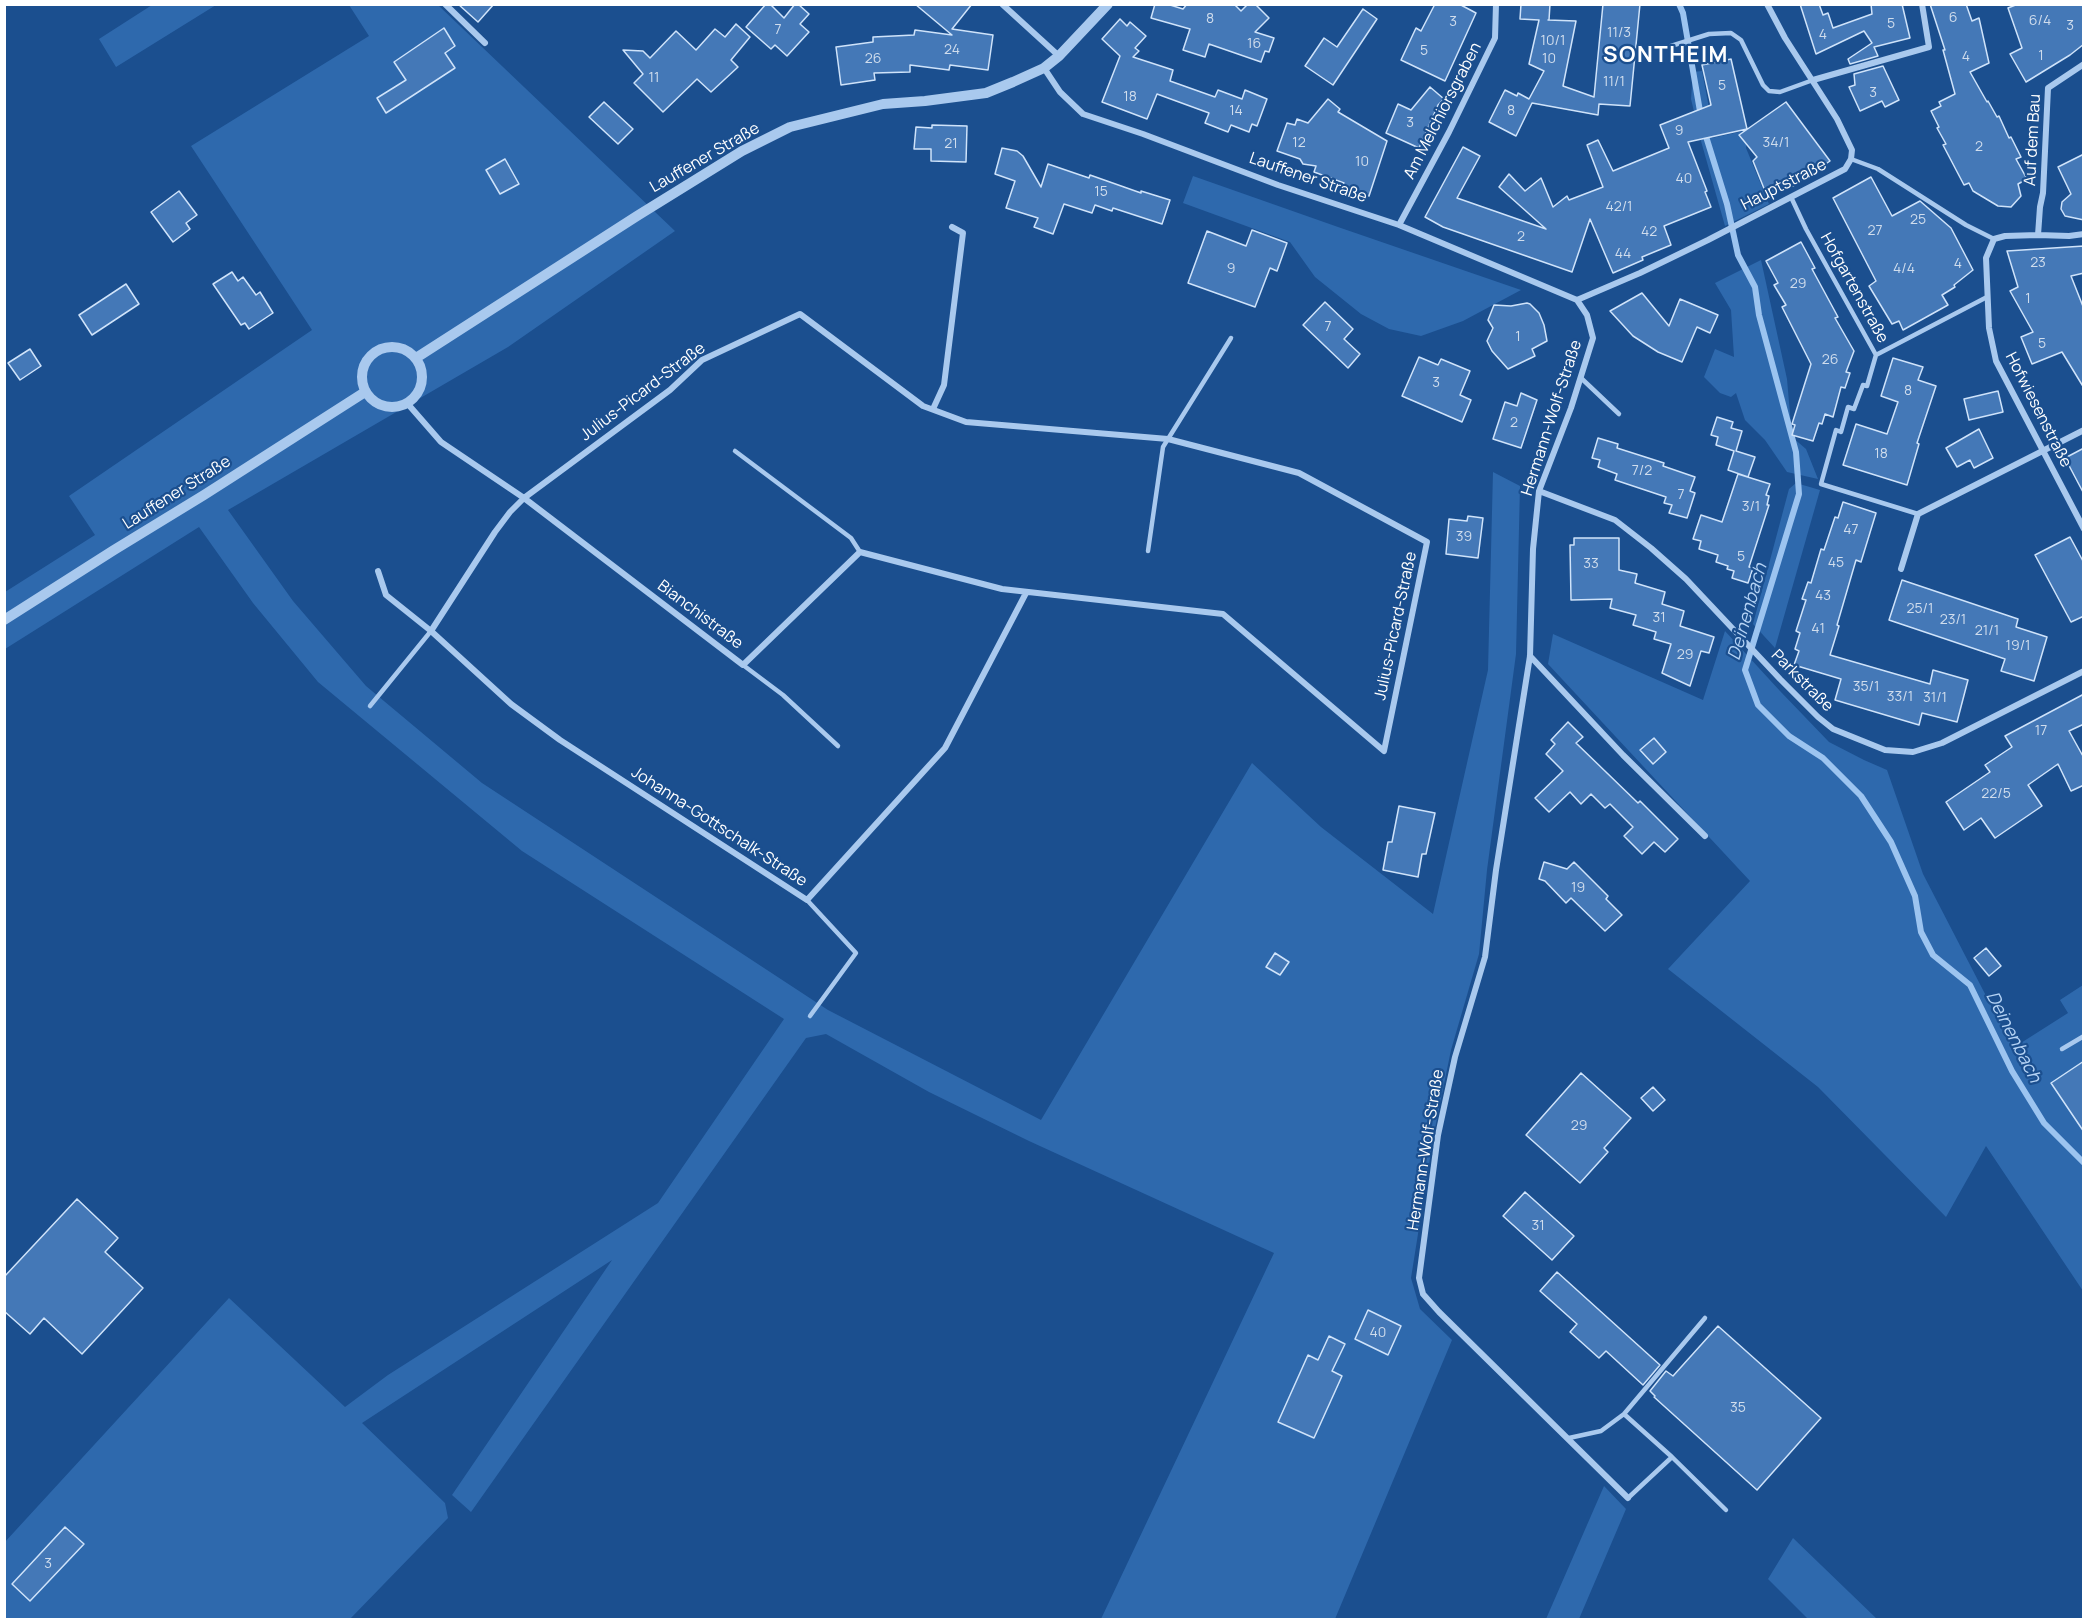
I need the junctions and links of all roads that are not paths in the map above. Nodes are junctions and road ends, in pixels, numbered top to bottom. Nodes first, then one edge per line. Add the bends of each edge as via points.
1 (446, 4) edge
2 (1002, 4) edge
3 (1108, 4) edge
4 (1496, 4) edge
5 (1767, 4) edge
6 (1922, 4) edge
7 (484, 42) dead end
8 (1671, 46) dead end
9 (1059, 56) junction
10 (2084, 64) edge
11 (1044, 68) junction
12 (1813, 80) junction
13 (1851, 159) junction
14 (1791, 197) junction
15 (1399, 225) junction
16 (952, 227) dead end
17 (2084, 234) edge
18 (2038, 235) junction
19 (1994, 239) junction
20 (1988, 297) junction
21 (1577, 300) junction
22 (1231, 338) dead end
23 (1876, 354) junction
24 (416, 358) junction
25 (1581, 378) junction
26 (365, 392) junction
27 (407, 403) junction
28 (933, 409) junction
29 (1618, 414) dead end
30 (2084, 430) edge
31 (1168, 439) junction
32 (735, 451) dead end
33 (2042, 451) junction
34 (1539, 491) junction
35 (524, 498) junction
36 (1918, 514) junction
37 (2084, 529) edge
38 (1148, 551) dead end
39 (860, 552) junction
40 (1901, 568) dead end
41 (378, 571) dead end
42 (1026, 593) junction
43 (4, 620) edge
44 (431, 631) junction
45 (1530, 656) junction
46 (743, 665) junction
47 (2084, 671) edge
48 (370, 706) dead end
49 (838, 746) dead end
50 (1705, 836) dead end
51 (807, 900) junction
52 (810, 1016) dead end
53 (2084, 1035) edge
54 (2062, 1049) dead end
55 (1705, 1318) dead end
56 (1624, 1414) junction
57 (1569, 1438) junction
58 (1672, 1457) junction
59 (1628, 1498) joint
60 (1726, 1510) dead end

1 - 7 street
2 - 9 street
3 - 9 street, Lauffener Straße
4 - 15 street, Am Melchiorsgraben via 1495,38
5 - 12 street
6 - 12 street via 1929,47
8 - 12 lane via 1709,34 1731,33 1741,40 1763,85 1770,91 1780,92
9 - 11 street, Lauffener Straße
10 - 18 street, Auf dem Bau via 2048,88
11 - 15 street, Lauffener Straße via 1060,92 1083,114
11 - 24 street, Lauffener Straße via 986,93 883,104 790,126 637,216
12 - 13 street via 1852,150
13 - 14 street, Hauptstraße via 1845,169
13 - 19 lane, Hauptstraße via 1878,169
14 - 21 street, Hauptstraße
14 - 23 lane, Hofgartenstraße
15 - 21 street, Lauffener Straße
16 - 28 street via 963,233 944,385
17 - 18 street
18 - 19 street
19 - 20 street, Hofwiesenstraße via 1986,258
20 - 23 lane
20 - 33 street, Hofwiesenstraße via 1996,361
21 - 25 street, Hermann-Wolf-Straße via 1587,315 1593,338
22 - 31 lane
23 - 36 lane, Hofgartenstraße via 1867,386 1863,386 1854,409 1848,407 1841,432 1836,430 1821,484
24 - 26 street via 397,346 375,351 362,369
24 - 27 street via 422,370 422,383
25 - 29 lane
25 - 34 street, Hermann-Wolf-Straße
26 - 27 street via 384,406
26 - 43 street, Lauffener Straße
27 - 35 street, Bianchistraße via 441,442
28 - 31 street, Julius-Picard-Straße via 966,422
28 - 35 street, Julius-Picard-Straße via 923,406 800,314 702,360 670,390
30 - 33 street
31 - 38 lane via 1163,447
31 - 42 street, Julius-Picard-Straße via 1299,474 1427,542 1384,751 1223,614
32 - 39 lane via 851,538
33 - 36 street
33 - 37 street, Hofwiesenstraße
34 - 45 street, Hermann-Wolf-Straße
34 - 47 street, Parkstraße via 1615,520 1686,579 1833,729 1885,750 1913,752 1942,743
35 - 44 street via 495,532
35 - 46 street, Bianchistraße
36 - 40 street
39 - 42 street
39 - 46 street, Bianchistraße
41 - 44 street, Johanna-Gottschalk-Straße via 386,595
42 - 51 street, Johanna-Gottschalk-Straße via 945,748
44 - 48 lane
44 - 51 street, Johanna-Gottschalk-Straße via 511,704 560,740
45 - 50 street
45 - 57 street, Hermann-Wolf-Straße via 1485,957 1455,1057 1441,1124 1419,1278 1424,1294 1439,1312
46 - 49 lane via 783,695
51 - 52 lane via 856,953
53 - 54 lane
55 - 56 lane
56 - 57 lane via 1601,1431
56 - 58 lane
57 - 59 street, Hermann-Wolf-Straße
58 - 59 lane
58 - 60 lane

